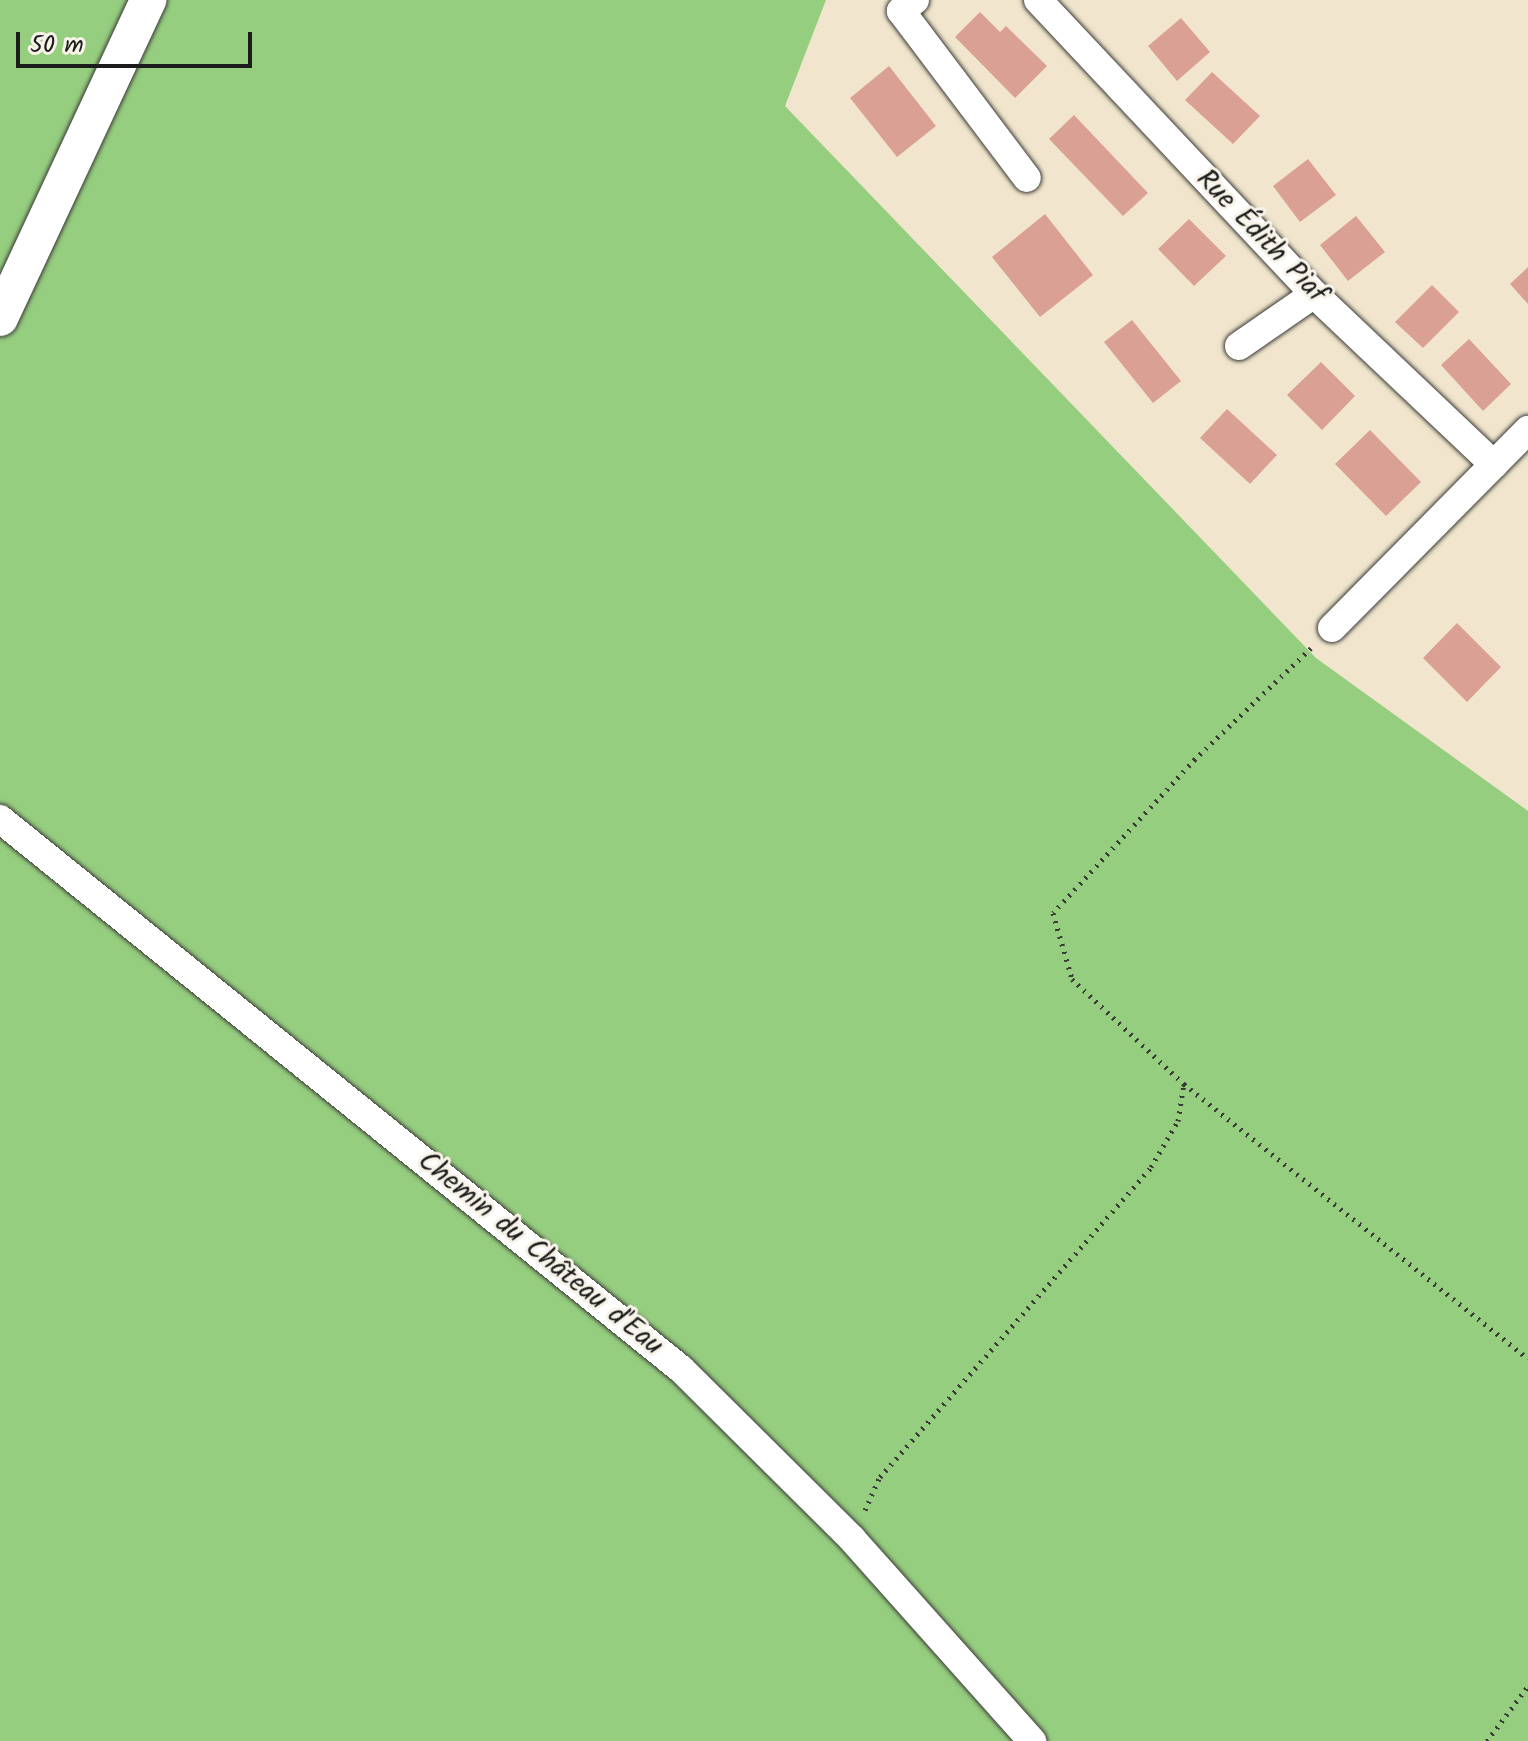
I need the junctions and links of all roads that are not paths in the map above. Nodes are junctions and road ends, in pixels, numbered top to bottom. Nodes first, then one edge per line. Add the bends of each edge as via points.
1 (148, 0) edge
2 (915, 0) edge
3 (1038, 0) edge
4 (1027, 178) dead end
5 (1314, 294) junction
6 (0, 318) edge
7 (1239, 346) dead end
8 (1528, 430) edge
9 (1494, 465) junction
10 (1332, 628) road end
11 (0, 819) edge
12 (1032, 1741) edge

1 - 6 street
2 - 4 street via 901,11
3 - 5 street, Rue Édith Piaf
5 - 7 street
5 - 9 street, Rue Édith Piaf
8 - 9 street
9 - 10 street
11 - 12 street, Chemin du Château d'Eau via 660,1351 852,1539

